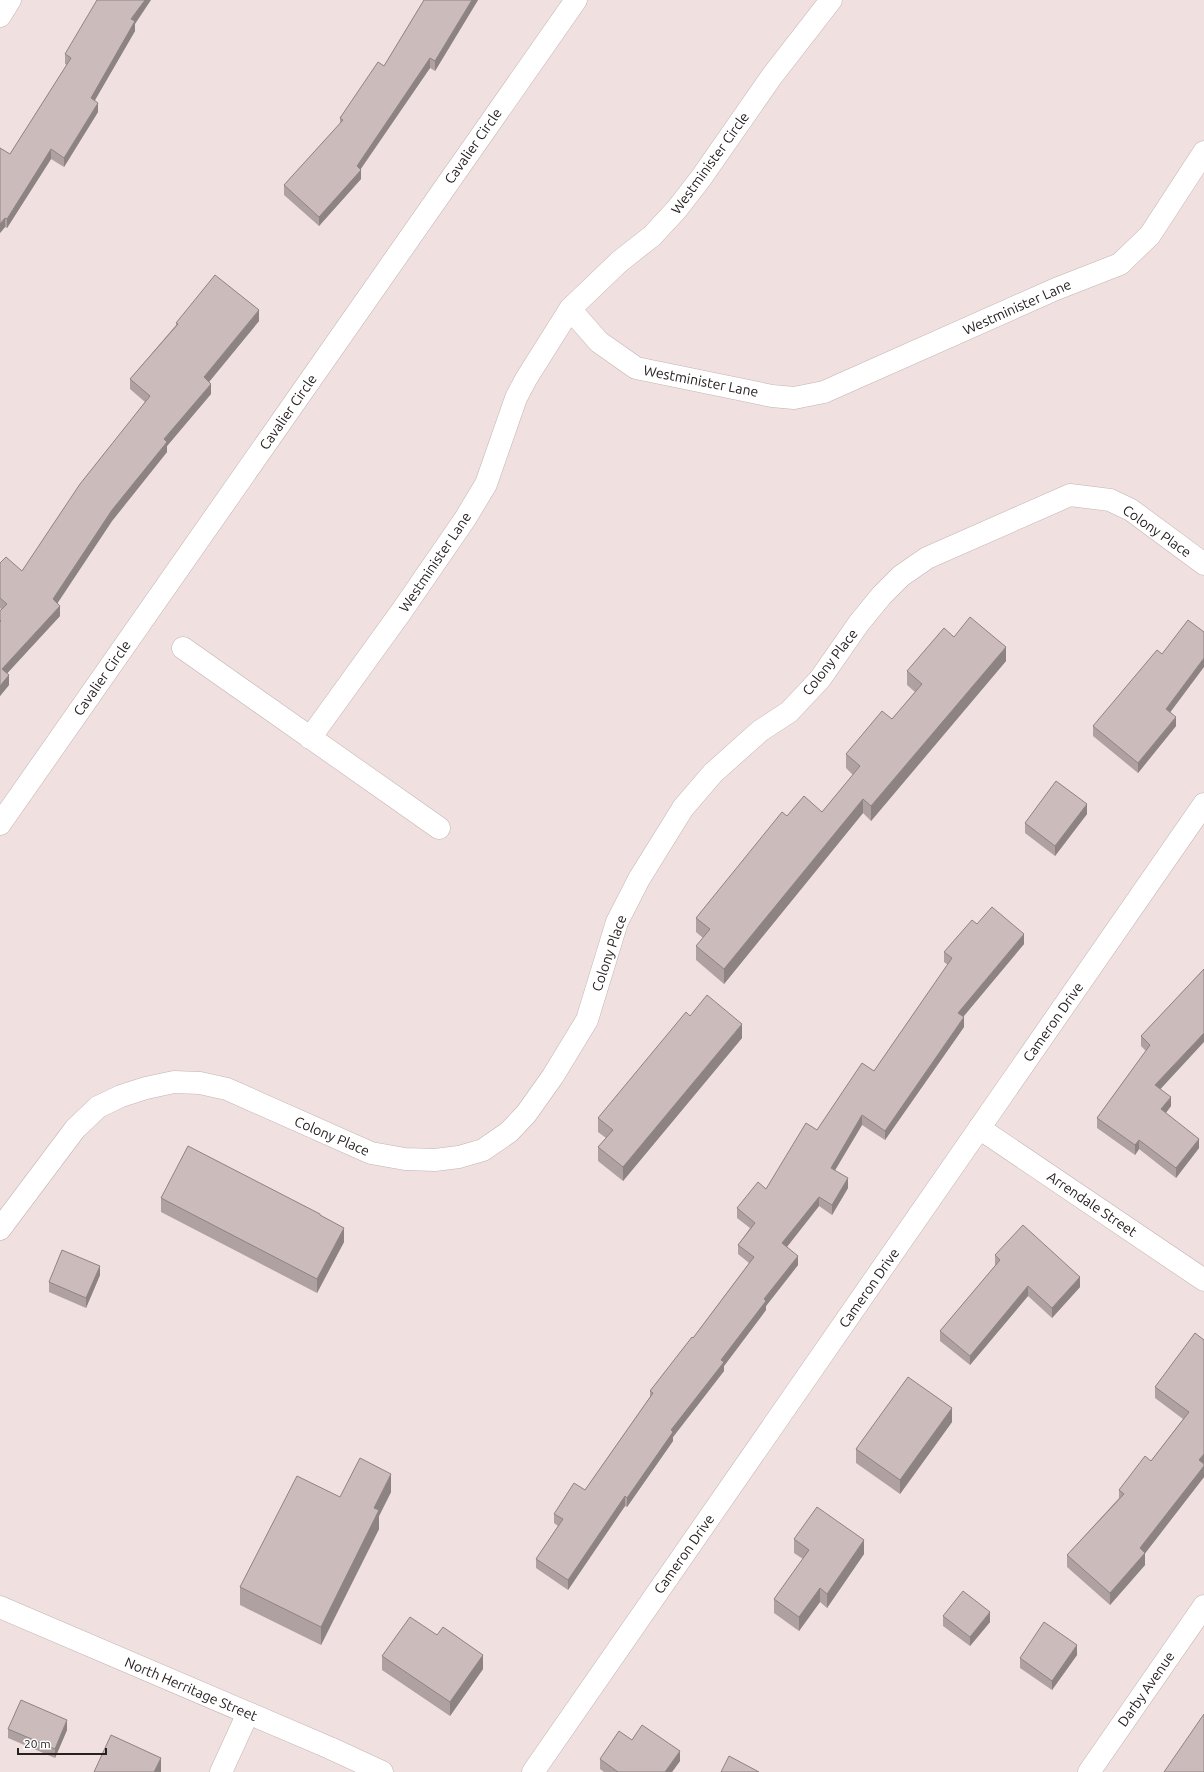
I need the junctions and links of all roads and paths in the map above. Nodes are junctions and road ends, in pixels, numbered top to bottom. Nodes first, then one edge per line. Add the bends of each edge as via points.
1 (10, 0) edge
2 (576, 0) edge
3 (831, 0) edge
4 (0, 16) edge
5 (1204, 152) edge
6 (570, 309) junction
7 (1204, 564) edge
8 (183, 648) dead end
9 (310, 738) junction
10 (1204, 804) edge
11 (0, 824) edge
12 (439, 828) dead end
13 (979, 1128) junction
14 (0, 1229) edge
15 (1204, 1280) edge
16 (1204, 1606) edge
17 (0, 1607) edge
18 (248, 1713) junction
19 (221, 1772) edge
20 (382, 1772) edge
21 (533, 1772) edge
22 (1089, 1772) edge

1 - 4 street
2 - 11 street, Cavalier Circle
3 - 6 street, Westminister Circle via 772,76 702,178 677,209 652,236 619,262
5 - 6 street, Westminister Lane via 1150,235 1120,264 1056,289 824,392 794,398 772,396 636,368 599,342
6 - 9 street, Westminister Lane via 516,398 486,484 476,502 402,612
7 - 14 street, Colony Place via 1131,510 1110,500 1070,496 927,558 901,576 859,624 820,679 789,712 760,731 713,773 683,808 639,879 617,922 587,1020 526,1114 509,1132 483,1150 435,1160 371,1154 227,1089 200,1083 174,1082 121,1096 98,1108 75,1128
8 - 9 street
9 - 12 street
10 - 13 street, Cameron Drive
13 - 15 street, Arrendale Street
13 - 21 street, Cameron Drive
16 - 22 street, Darby Avenue
17 - 18 street, North Herritage Street
18 - 19 street
18 - 20 street, North Herritage Street

